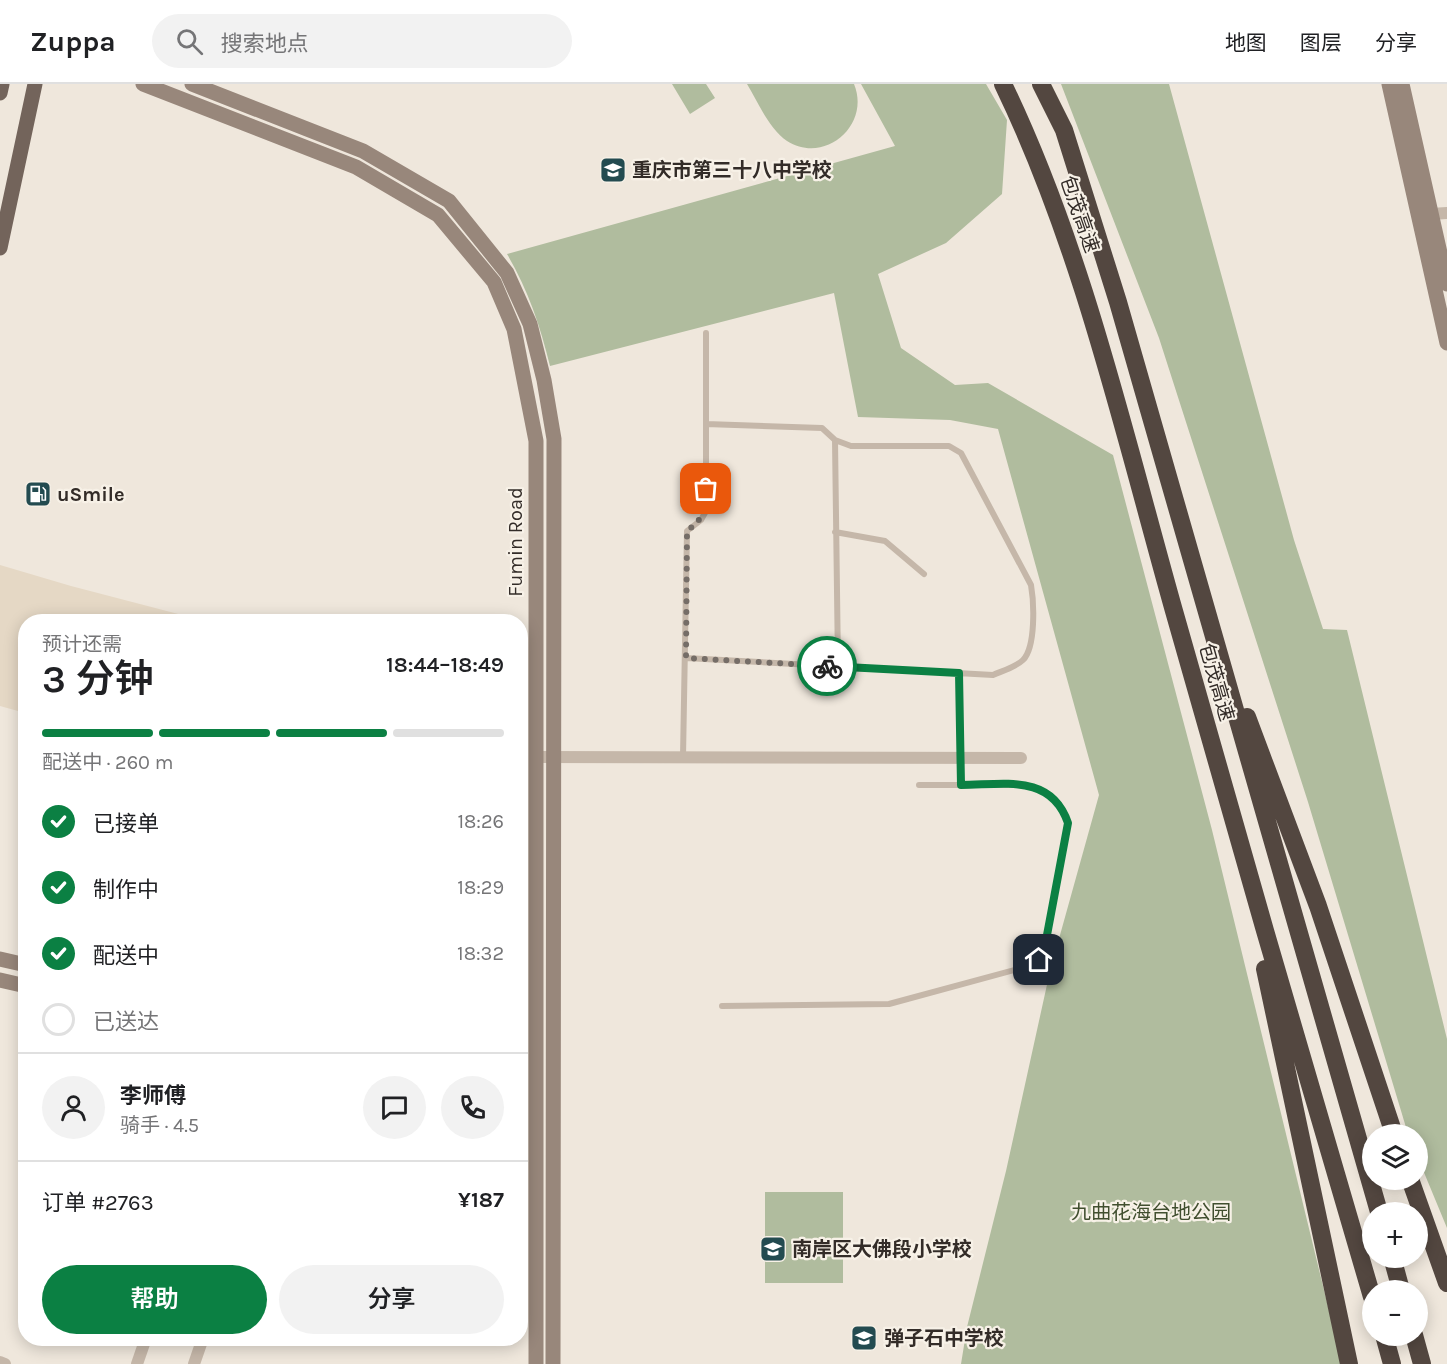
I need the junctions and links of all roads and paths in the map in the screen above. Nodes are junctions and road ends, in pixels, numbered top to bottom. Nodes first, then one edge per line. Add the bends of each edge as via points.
1 (2, 84) edge
2 (34, 84) edge
3 (143, 84) edge
4 (192, 84) edge
5 (1003, 84) edge
6 (1041, 84) edge
7 (1389, 84) edge
8 (1402, 84) edge
9 (0, 93) edge
10 (1447, 213) edge
11 (1431, 214) junction
12 (0, 248) edge
13 (1447, 284) edge
14 (706, 333) dead end
15 (1447, 343) edge
16 (706, 424) junction
17 (835, 440) junction
18 (835, 532) junction
19 (924, 574) dead end
20 (1201, 597) junction
21 (686, 658) junction
22 (838, 666) junction
23 (959, 673) junction
24 (535, 757) junction
25 (683, 757) junction
26 (553, 758) junction
27 (960, 758) junction
28 (1021, 758) dead end
29 (919, 785) dead end
30 (961, 785) junction
31 (1234, 827) junction
32 (0, 959) edge
33 (18, 963) edge
34 (0, 981) edge
35 (18, 984) edge
36 (722, 1006) dead end
37 (528, 1033) edge
38 (528, 1072) edge
39 (552, 1076) junction
40 (528, 1092) edge
41 (552, 1097) junction
42 (528, 1122) edge
43 (1391, 1124) edge
44 (1414, 1190) edge
45 (1415, 1190) edge
46 (1375, 1202) edge
47 (1447, 1257) edge
48 (1367, 1280) edge
49 (1447, 1283) edge
50 (143, 1346) edge
51 (200, 1346) edge
52 (1387, 1346) edge
53 (1417, 1346) edge
54 (1349, 1360) edge
55 (0, 1362) edge
56 (5, 1364) edge
57 (137, 1364) edge
58 (194, 1364) edge
59 (536, 1364) edge
60 (553, 1364) edge
61 (1392, 1364) edge
62 (1422, 1364) edge

1 - 9 main road
2 - 12 main road
3 - 24 main road, Fumin Road via 356,167 438,214 494,282 514,329 536,441
4 - 26 main road, Fumin Road via 363,151 449,201 507,273 530,324 554,439
5 - 31 highway, 包茂高速 via 1032,144 1089,308
6 - 20 highway, 包茂高速 via 1064,130
7 - 15 main road
8 - 11 main road
10 - 11 street
11 - 13 main road
14 - 16 lane
16 - 17 lane via 822,428
16 - 21 lane via 706,511 687,531
17 - 18 lane
17 - 23 lane via 851,446 949,446 961,453 1006,537 1031,585 1034,602 1030,652 1022,662 993,675
18 - 19 lane via 885,541
18 - 22 lane
20 - 43 highway via 1317,906
20 - 46 highway, 包茂高速
21 - 22 lane
21 - 25 lane
22 - 23 lane
23 - 27 lane
24 - 26 street
24 - 37 main road, Fumin Road
25 - 26 street
25 - 27 street
26 - 39 main road, Fumin Road
27 - 28 street
27 - 30 lane
29 - 30 lane
30 - 36 lane via 1025,785 1042,789 1063,808 1068,823 1044,951 1039,960 889,1004
31 - 48 highway, 包茂高速
31 - 54 highway
32 - 33 main road
34 - 35 main road
38 - 39 main road
39 - 41 main road, Fumin Road
40 - 41 main road
41 - 60 main road, Fumin Road
42 - 59 main road, Fumin Road
44 - 49 highway
45 - 47 highway
50 - 57 street
51 - 58 street
52 - 61 highway
53 - 62 highway
55 - 56 street

